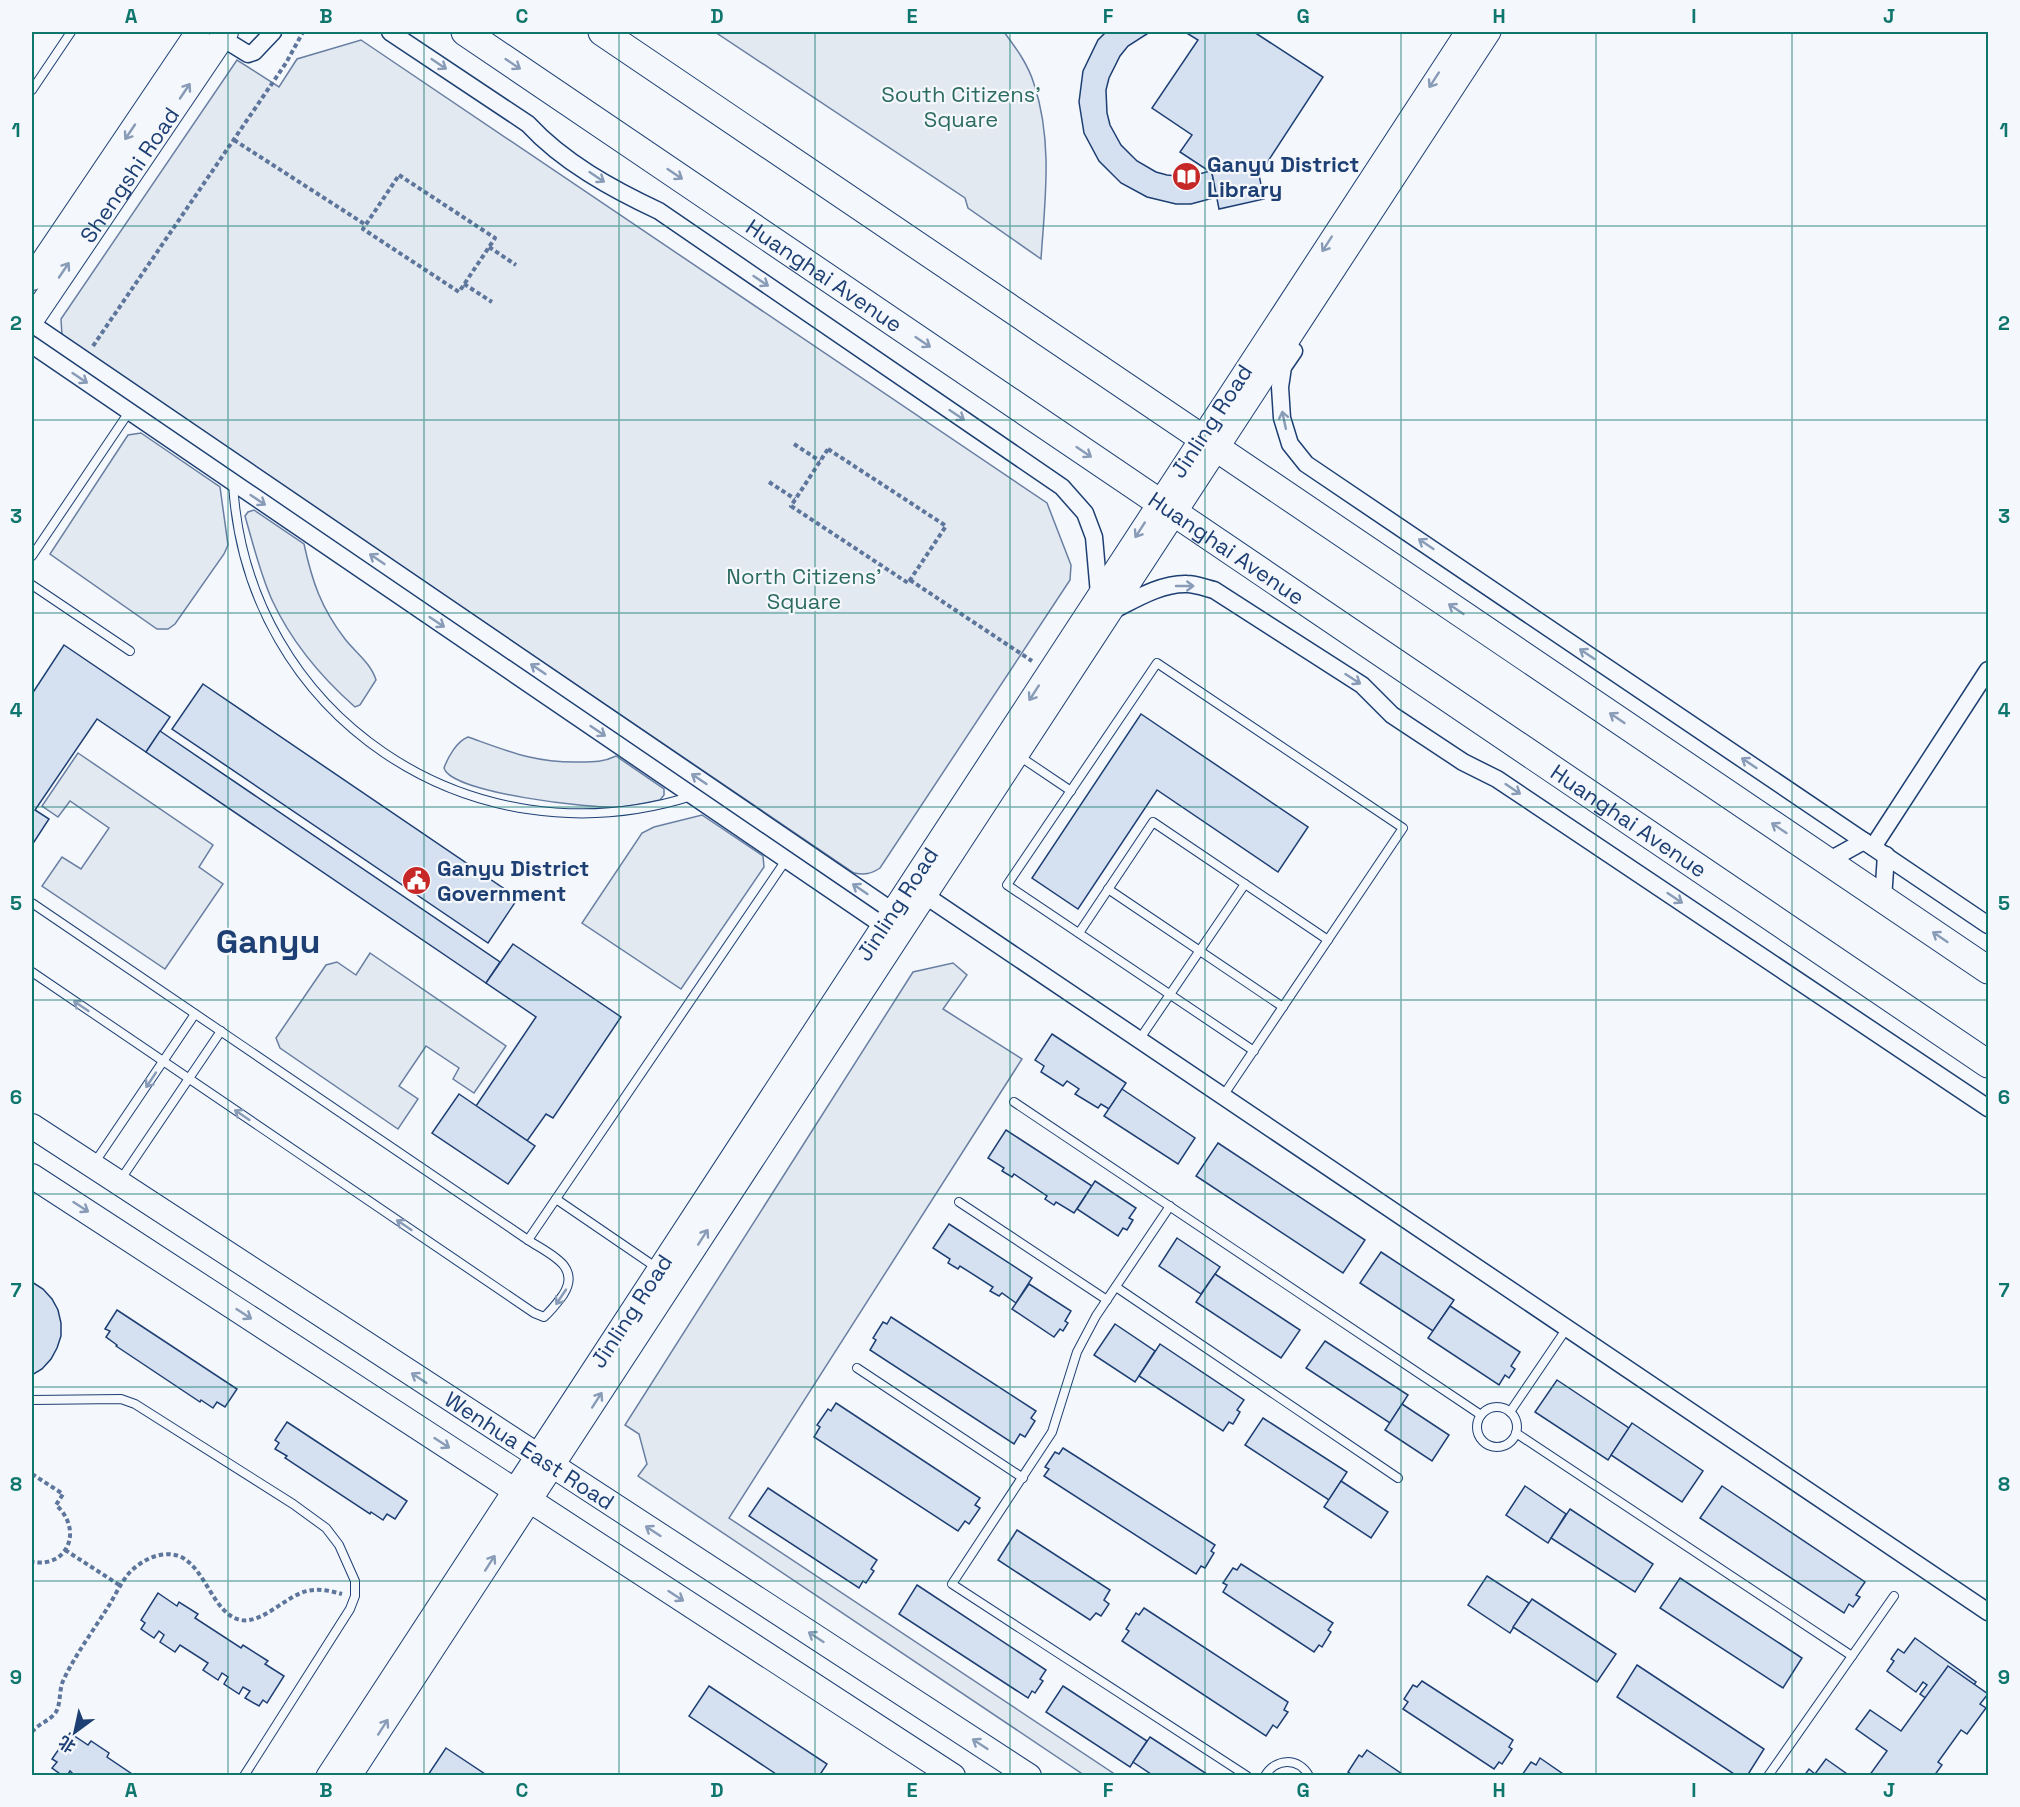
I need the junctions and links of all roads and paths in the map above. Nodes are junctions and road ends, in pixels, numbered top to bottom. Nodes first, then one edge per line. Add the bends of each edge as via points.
1 (71, 32) edge
2 (198, 32) edge
3 (273, 32) edge
4 (303, 32) edge
5 (390, 32) edge
6 (465, 32) edge
7 (602, 32) edge
8 (1490, 32) edge
9 (225, 34) edge
10 (1460, 34) edge
11 (32, 90) edge
12 (234, 140) junction
13 (1382, 197) junction
14 (366, 225) junction
15 (489, 247) junction
16 (516, 264) dead end
17 (32, 278) edge
18 (464, 284) junction
19 (492, 302) dead end
20 (32, 319) edge
21 (32, 324) edge
22 (32, 345) edge
23 (84, 359) junction
24 (129, 412) junction
25 (1209, 443) junction
26 (794, 444) dead end
27 (820, 461) junction
28 (769, 482) dead end
29 (233, 483) junction
30 (795, 499) junction
31 (1167, 508) junction
32 (32, 556) edge
33 (910, 580) junction
34 (32, 585) edge
35 (1099, 594) junction
36 (1111, 612) junction
37 (130, 651) dead end
38 (1989, 670) edge
39 (1048, 671) junction
40 (1018, 755) junction
41 (1071, 791) junction
42 (692, 796) junction
43 (1874, 848) junction
44 (786, 860) junction
45 (1828, 861) junction
46 (1245, 884) junction
47 (1108, 889) junction
48 (926, 896) junction
49 (1883, 899) junction
50 (32, 903) edge
51 (895, 924) junction
52 (1989, 925) edge
53 (1079, 933) junction
54 (1328, 940) junction
55 (1199, 951) junction
56 (1989, 970) edge
57 (32, 972) edge
58 (1170, 994) junction
59 (1283, 1007) junction
60 (195, 1014) junction
61 (221, 1031) junction
62 (1139, 1040) junction
63 (1254, 1051) junction
64 (163, 1062) junction
65 (1989, 1064) edge
66 (189, 1079) junction
67 (1223, 1096) junction
68 (1014, 1102) dead end
69 (1989, 1108) edge
70 (32, 1126) edge
71 (93, 1166) junction
72 (32, 1176) edge
73 (118, 1182) junction
74 (556, 1199) junction
75 (958, 1202) dead end
76 (1170, 1206) junction
77 (528, 1240) junction
78 (658, 1269) junction
79 (1116, 1287) junction
80 (1107, 1300) junction
81 (1567, 1328) junction
82 (857, 1368) dead end
83 (32, 1400) edge
84 (1510, 1412) junction
85 (1481, 1415) junction
86 (1516, 1433) junction
87 (545, 1460) junction
88 (32, 1474) edge
89 (1023, 1478) junction
90 (1398, 1478) dead end
91 (522, 1495) junction
92 (64, 1550) junction
93 (32, 1562) edge
94 (121, 1586) junction
95 (355, 1596) junction
96 (1894, 1596) dead end
97 (1989, 1612) edge
98 (1852, 1656) junction
99 (32, 1732) edge
100 (244, 1776) edge
101 (327, 1776) edge
102 (351, 1776) edge
103 (953, 1776) edge
104 (1029, 1776) edge
105 (1246, 1776) edge
106 (1265, 1776) edge
107 (1309, 1776) edge
108 (1768, 1776) edge

1 - 11 lane
2 -> 17 main road, Shengshi Road
3 - 9 street via 248,54
4 - 12 path
5 -> 35 street via 528,124 546,142 609,186 659,211 1062,487 1085,513 1094,537
6 -> 31 main road, Huanghai Avenue
7 - 25 main road
8 - 13 street, Jinling Road
20 -> 9 main road, Shengshi Road
10 -> 25 street, Jinling Road
12 - 14 path
12 - 23 path
13 - 25 street, Jinling Road
43 -> 13 street via 1306,464 1290,444 1282,418 1283,367 1382,215
14 - 15 path via 399,175 495,238
14 - 18 path via 363,229 459,292
15 - 16 path
15 - 18 path
18 - 19 path
21 - 23 street
22 -> 24 street
51 -> 23 street
24 - 29 street
24 - 32 lane
25 - 31 street, Jinling Road
45 -> 25 main road
26 - 27 path
27 - 30 path
27 - 33 path via 828,449 946,526
28 - 30 path
29 -> 42 street
29 - 42 lane via 246,561 282,645 318,694 387,754 450,788 526,810 616,812
30 - 33 path via 790,506 908,583
31 -> 35 street, Jinling Road
31 - 36 street, Jinling Road
31 - 65 main road, Huanghai Avenue
33 - 39 path
34 - 37 lane
35 - 39 street, Jinling Road
36 - 40 street, Jinling Road
36 -> 69 street via 1173,586 1187,584 1214,590 1362,685 1392,715 1463,762 1497,778
38 - 43 street
39 -> 51 street, Jinling Road
40 - 41 lane
40 - 48 street, Jinling Road
41 - 53 lane via 1007,885
41 - 54 lane via 1157,663 1403,828
42 - 44 street
43 - 45 street
43 - 49 street
43 - 52 street
44 - 51 street
44 - 74 lane
45 - 49 main road
46 - 47 lane via 1153,822
46 - 54 lane
46 - 55 lane
47 - 53 lane
47 - 55 lane
48 - 51 street, Jinling Road
48 - 62 street
56 -> 49 main road
50 - 60 lane
51 - 78 street, Jinling Road
87 -> 51 street, Jinling Road
53 - 58 lane
54 - 59 lane
55 - 58 lane
55 - 59 lane
64 -> 57 lane
58 - 62 lane
58 - 63 lane
59 - 63 lane
60 - 61 lane
60 - 64 lane
61 - 66 lane
61 - 77 lane
62 - 67 street
63 - 67 lane
64 - 66 lane
64 -> 71 lane
66 - 73 lane
77 -> 66 lane via 563,1264 570,1274 569,1285 544,1317 534,1314
67 - 81 street
68 - 76 lane
70 - 71 main road, Wenhua East Road
71 - 73 main road, Wenhua East Road
72 -> 91 main road, Wenhua East Road
87 -> 73 main road, Wenhua East Road
74 - 77 lane
74 - 78 lane
75 - 80 lane
76 - 79 lane
76 - 85 lane
78 - 87 street, Jinling Road
79 - 80 lane
79 - 90 lane
80 - 89 lane via 1077,1352 1052,1432
81 - 84 lane
81 - 97 street
82 - 89 lane
83 - 95 lane via 122,1399 135,1404 326,1528 347,1561 355,1581
84 - 85 lane via 1495,1407
84 - 86 lane
85 - 86 lane via 1477,1430 1485,1443 1500,1447 1508,1444
86 - 98 lane
87 - 91 street, Jinling Road
104 -> 87 main road, Wenhua East Road
88 - 92 path via 63,1494 56,1505 71,1529
89 - 105 lane via 952,1584
91 - 101 street, Jinling Road
102 -> 91 street, Jinling Road
91 -> 103 main road, Wenhua East Road
92 - 93 path via 53,1560
92 - 94 path
94 - 95 path via 148,1558 171,1554 191,1565 224,1610 241,1620 256,1618 304,1591 316,1589
94 - 99 path via 62,1683 54,1714
95 - 100 lane
96 - 98 lane
98 - 108 lane
106 - 107 lane via 1274,1765 1291,1761

